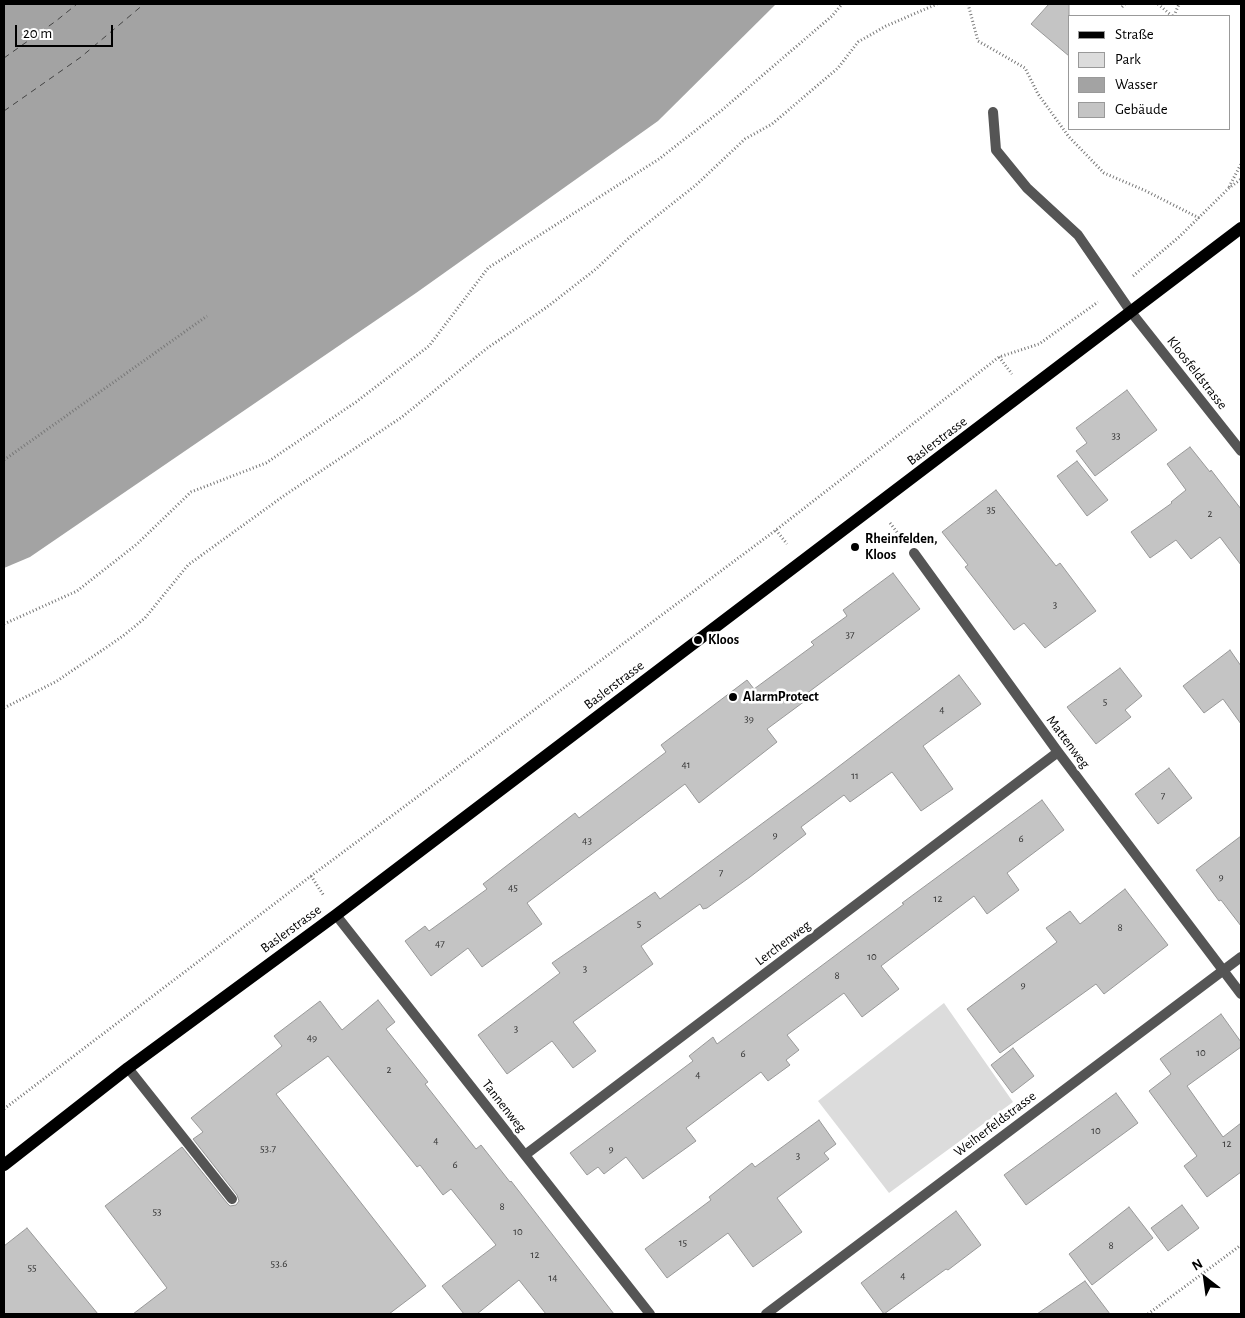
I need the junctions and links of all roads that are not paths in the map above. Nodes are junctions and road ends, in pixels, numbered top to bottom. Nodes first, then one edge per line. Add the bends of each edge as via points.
1 (993, 112) dead end
2 (1241, 228) edge
3 (1131, 312) junction
4 (1241, 451) edge
5 (914, 554) road end
6 (1058, 752) junction
7 (336, 914) junction
8 (1241, 956) edge
9 (1223, 970) junction
10 (1241, 994) edge
11 (128, 1068) junction
12 (525, 1155) junction
13 (4, 1165) edge
14 (232, 1199) dead end
15 (650, 1314) edge
16 (766, 1314) edge

1 - 3 street, Kloosfeldstrasse via 996,150 1027,188 1078,235
2 - 3 main road, Baslerstrasse
3 - 4 street, Kloosfeldstrasse
3 - 7 main road, Baslerstrasse
5 - 6 street, Mattenweg
6 - 9 street, Mattenweg
6 - 12 street, Lerchenweg
7 - 11 main road, Baslerstrasse
7 - 12 street, Tannenweg
8 - 9 street, Weiherfeldstrasse
9 - 10 street, Mattenweg
9 - 16 street, Weiherfeldstrasse
11 - 13 main road, Baslerstrasse
11 - 14 street
12 - 15 street, Tannenweg

